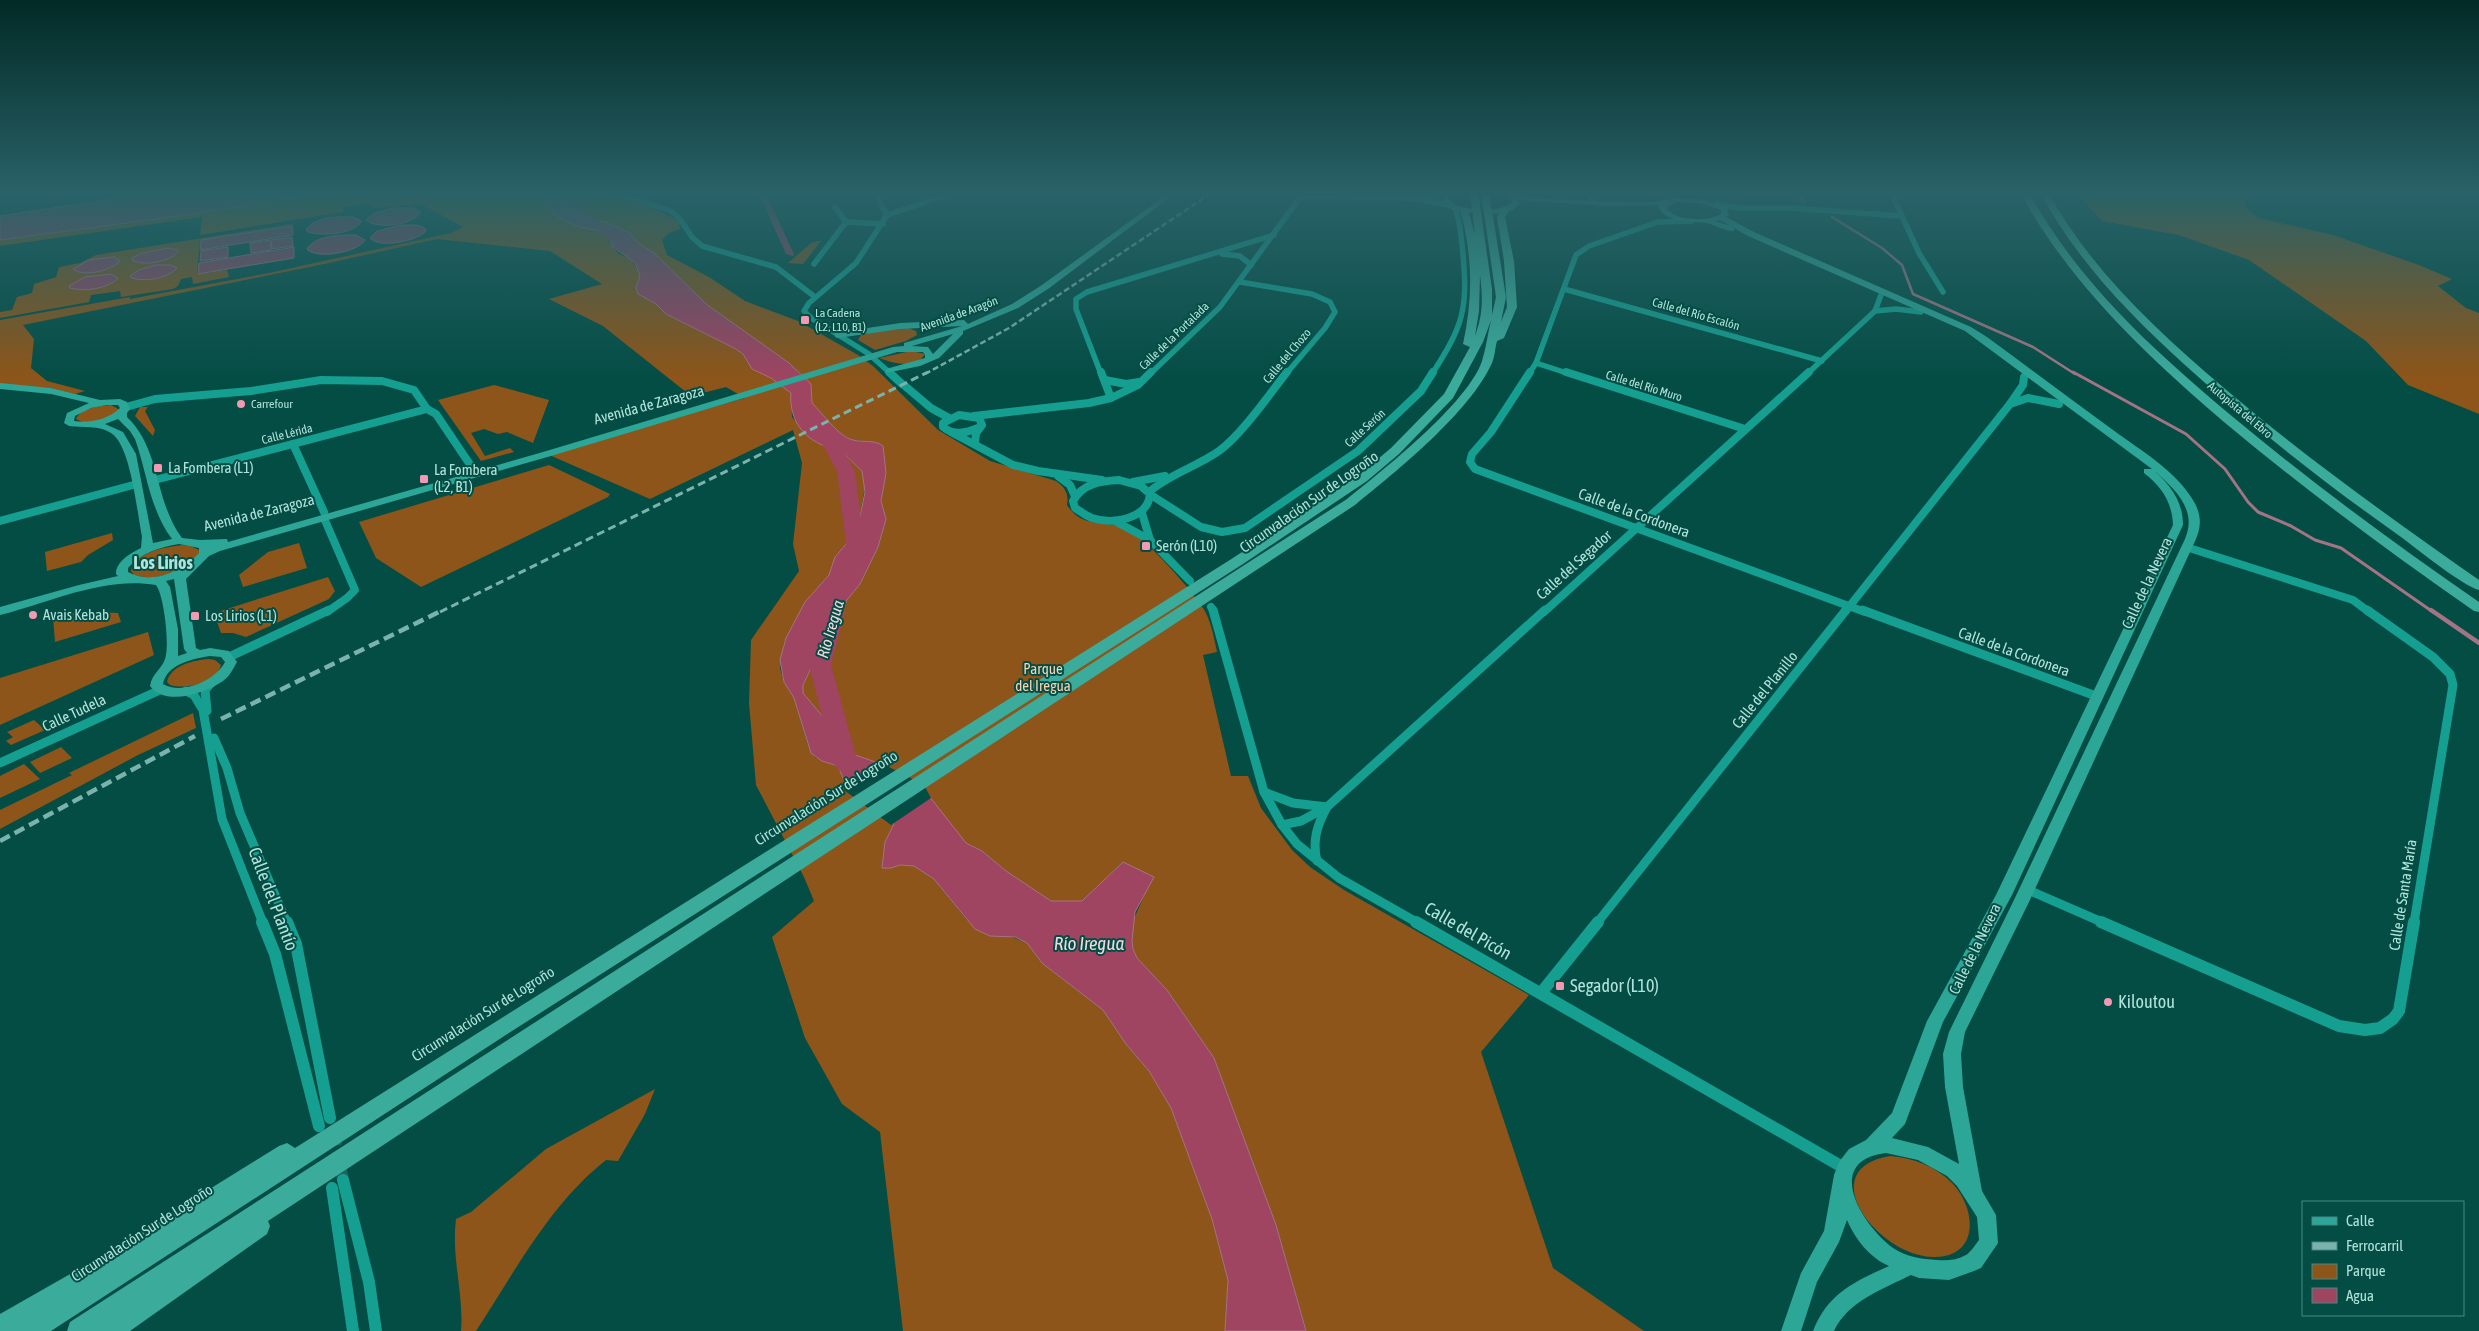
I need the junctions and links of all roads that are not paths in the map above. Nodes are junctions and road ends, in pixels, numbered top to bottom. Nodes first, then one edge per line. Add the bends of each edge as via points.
1 (731, 254) edge
2 (822, 254) edge
3 (863, 254) edge
4 (1090, 254) edge
5 (1215, 254) edge
6 (1216, 254) edge
7 (1260, 254) edge
8 (1463, 254) edge
9 (1480, 254) edge
10 (1487, 254) edge
11 (1508, 254) edge
12 (1579, 254) edge
13 (1788, 254) edge
14 (1797, 254) edge
15 (1920, 254) edge
16 (2065, 254) edge
17 (2086, 254) edge
18 (814, 264) dead end
19 (1251, 266) junction
20 (1240, 282) junction
21 (1564, 289) junction
22 (1943, 292) dead end
23 (1880, 295) junction
24 (816, 297) junction
25 (1876, 311) junction
26 (1921, 312) junction
27 (988, 320) junction
28 (908, 325) junction
29 (966, 328) junction
30 (838, 335) junction
31 (898, 348) junction
32 (928, 360) junction
33 (1822, 361) junction
34 (1487, 362) junction
35 (1536, 363) junction
36 (889, 371) junction
37 (2024, 377) junction
38 (1146, 379) junction
39 (1105, 380) junction
40 (0, 386) edge
41 (0, 392) edge
42 (1111, 398) junction
43 (726, 399) junction
44 (104, 402) junction
45 (2010, 404) junction
46 (2060, 404) junction
47 (427, 409) junction
48 (124, 410) junction
49 (76, 411) junction
50 (1006, 413) junction
51 (974, 416) junction
52 (949, 418) junction
53 (85, 424) junction
54 (980, 427) junction
55 (1745, 429) junction
56 (951, 432) junction
57 (976, 443) junction
58 (293, 444) junction
59 (473, 469) junction
60 (149, 471) junction
61 (1172, 474) junction
62 (135, 475) junction
63 (1058, 476) junction
64 (1107, 481) junction
65 (1130, 482) junction
66 (1150, 493) junction
67 (1075, 496) junction
68 (1142, 513) junction
69 (324, 515) junction
70 (0, 521) edge
71 (1114, 521) junction
72 (1636, 528) junction
73 (1150, 540) junction
74 (179, 541) junction
75 (2186, 547) junction
76 (147, 549) junction
77 (201, 553) junction
78 (125, 573) junction
79 (151, 580) junction
80 (1190, 581) dead end
81 (2479, 586) edge
82 (0, 606) edge
83 (1850, 606) junction
84 (1211, 607) dead end
85 (2479, 608) edge
86 (0, 611) edge
87 (200, 654) junction
88 (230, 657) junction
89 (167, 668) junction
90 (211, 682) junction
91 (160, 690) junction
92 (186, 691) junction
93 (2096, 696) junction
94 (204, 710) junction
95 (214, 746) junction
96 (0, 764) edge
97 (1264, 792) junction
98 (1327, 807) junction
99 (1282, 825) junction
100 (1317, 861) junction
101 (2026, 889) junction
102 (1541, 993) junction
103 (330, 1118) dead end
104 (319, 1126) dead end
105 (1871, 1148) junction
106 (1846, 1169) junction
107 (344, 1180) tunnel mouth
108 (249, 1183) junction
109 (332, 1188) dead end
110 (1843, 1190) junction
111 (1973, 1190) junction
112 (268, 1215) junction
113 (1910, 1266) junction
114 (0, 1328) edge
115 (29, 1331) edge
116 (79, 1331) edge
117 (109, 1331) edge
118 (353, 1331) edge
119 (376, 1331) edge
120 (1791, 1331) edge
121 (1823, 1331) edge

1 - 24 street via 776,267
2 - 18 street
3 - 24 street via 856,264
4 - 27 main road, Avenida de Aragón via 1038,292
5 - 39 street via 1088,292 1076,299 1076,309
6 - 19 street via 1240,256
7 - 19 street, Calle de la Portalada
8 - 66 street, Calle Serón via 1466,290 1462,321 1452,343 1421,391 1358,451 1246,528 1222,532 1201,527
9 - 108 highway, Circunvalación Sur de Logroño via 1487,289 1487,317 1458,382 1419,428 1364,478 770,859
10 - 34 highway, Circunvalación Sur de Logroño via 1501,297
11 - 34 highway via 1512,307
12 - 21 street, Calle de la Cordonera via 1573,261
13 - 23 main road, Calle de la Nevera
14 - 75 main road, Calle de la Nevera via 1984,338 2156,467 2180,488 2190,505 2195,522
15 - 22 street
16 - 85 highway, Autopista del Ebro via 2123,322 2180,377 2313,488
17 - 81 highway, Autopista del Ebro via 2140,317 2196,370 2331,480
19 - 20 street, Calle de la Portalada
20 - 38 street, Calle de la Portalada via 1220,307
20 - 61 street, Calle del Chozo via 1312,294 1330,302 1335,312 1227,444 1216,453
21 - 33 street, Calle del Río Escalón
21 - 35 street, Calle de la Cordonera
23 - 25 street
23 - 26 main road, Calle de la Nevera
24 - 30 street via 804,308 805,313
25 - 26 street
25 - 33 street, Calle del Segador
26 - 37 main road, Calle de la Nevera via 1966,335
27 - 28 main road
27 - 29 main road, Avenida de Aragón
28 - 30 main road
28 - 31 main road via 922,334
29 - 31 main road, Avenida de Aragón
29 - 32 main road via 950,339 938,355
30 - 36 street
31 - 32 main road via 925,350 930,354
31 - 43 main road, Avenida de Aragón
32 - 36 main road
33 - 55 street, Calle del Segador
34 - 112 highway, Circunvalación Sur de Logroño via 1456,407 1394,468 1350,502 786,870
35 - 55 street, Calle del Río Muro
35 - 72 street, Calle de la Cordonera via 1492,432 1472,454 1470,462 1483,473
36 - 52 street via 931,408
37 - 45 street, Calle del Planillo via 2023,385
37 - 46 main road, Calle de la Nevera
38 - 39 street via 1126,384
38 - 42 street, Calle de la Portalada
39 - 42 street
40 - 44 main road via 51,391 86,401
41 - 49 main road via 42,396 72,405
42 - 50 street, Calle de la Portalada
43 - 59 main road, Avenida de Zaragoza
43 - 69 main road, Avenida de Zaragoza via 547,454
44 - 48 main road via 120,402
44 - 49 main road
45 - 46 street via 2028,398
45 - 83 street, Calle del Planillo
46 - 93 main road, Calle de la Nevera via 2155,477 2167,489 2178,514 2178,525 2168,549
47 - 48 street via 414,390 358,379 321,380 250,391 155,399
47 - 58 street, Calle Lérida
47 - 59 street via 436,414
48 - 53 main road via 110,419
48 - 60 main road via 122,418 140,439
49 - 53 main road via 68,418 69,423
50 - 51 street, Calle de la Portalada
50 - 54 street, Calle de la Portalada
51 - 52 street, Calle de la Portalada
51 - 54 street via 980,418
52 - 56 street via 943,427
53 - 62 main road via 108,427 120,433 131,454
54 - 56 street, Calle de la Portalada via 965,433
54 - 57 street
55 - 72 street, Calle del Segador
56 - 57 street
57 - 63 street via 1001,460
58 - 60 street, Calle Lérida
58 - 69 street
59 - 69 main road, Avenida de Zaragoza
60 - 74 main road via 160,512
61 - 65 street, Calle del Chozo
61 - 66 street, Calle del Chozo
62 - 70 street
62 - 76 main road
63 - 64 street via 1069,474
63 - 67 street via 1070,485
64 - 65 street
64 - 67 street via 1087,486
65 - 66 street, Calle Serón
66 - 68 street via 1148,507
67 - 71 street via 1075,508 1081,514
68 - 71 street
68 - 73 street
69 - 77 main road, Avenida de Zaragoza via 215,543
69 - 88 street via 355,590 337,606
71 - 73 street
72 - 83 street, Calle de la Cordonera
72 - 98 street, Calle del Segador
73 - 80 street
74 - 76 main road
74 - 77 main road
75 - 101 main road, Calle de la Nevera
75 - 101 street, Calle de Santa María via 2353,600 2433,657 2450,674 2453,685 2399,1011 2391,1023 2378,1030 2339,1026
76 - 78 main road via 136,555
77 - 79 main road via 176,573
77 - 87 main road via 180,579 190,649
78 - 79 main road
78 - 82 main road
78 - 86 main road
79 - 89 main road via 160,582 164,587 174,649
83 - 93 street, Calle de la Cordonera
83 - 102 street, Calle del Planillo
84 - 97 street, Calle del Picón
87 - 88 main road via 218,653
87 - 89 main road
88 - 90 main road via 226,672
89 - 91 main road via 156,680
90 - 92 main road
90 - 94 street, Calle del Plantío via 205,690
91 - 92 main road
91 - 96 street, Calle Tudela
92 - 94 street, Calle del Plantío via 194,695
93 - 105 main road, Calle de la Nevera via 2004,895 1935,1021 1899,1118
94 - 95 street, Calle del Plantío
95 - 103 street, Calle del Plantío via 227,768 240,813 296,944
95 - 104 street, Calle del Plantío via 222,819 275,954
97 - 98 street via 1293,802
97 - 99 street, Calle del Picón
98 - 99 street, Calle del Segador via 1301,821
98 - 100 street via 1313,842
99 - 100 street, Calle del Picón
100 - 102 street, Calle del Picón via 1339,878
101 - 111 main road, Calle de la Nevera via 1957,1032 1952,1054 1954,1087
102 - 106 street, Calle del Picón
105 - 106 main road via 1856,1156
105 - 111 main road via 1885,1145 1916,1150 1948,1165
106 - 110 main road
107 - 119 street via 369,1282
108 - 114 highway
108 - 115 highway, Circunvalación Sur de Logroño
109 - 118 street
110 - 113 main road via 1856,1225 1889,1256
110 - 120 main road via 1835,1230 1816,1263
111 - 113 main road via 1985,1213 1989,1237 1985,1251 1976,1262 1948,1273
112 - 116 highway
112 - 117 highway
113 - 121 main road via 1849,1295 1826,1322

